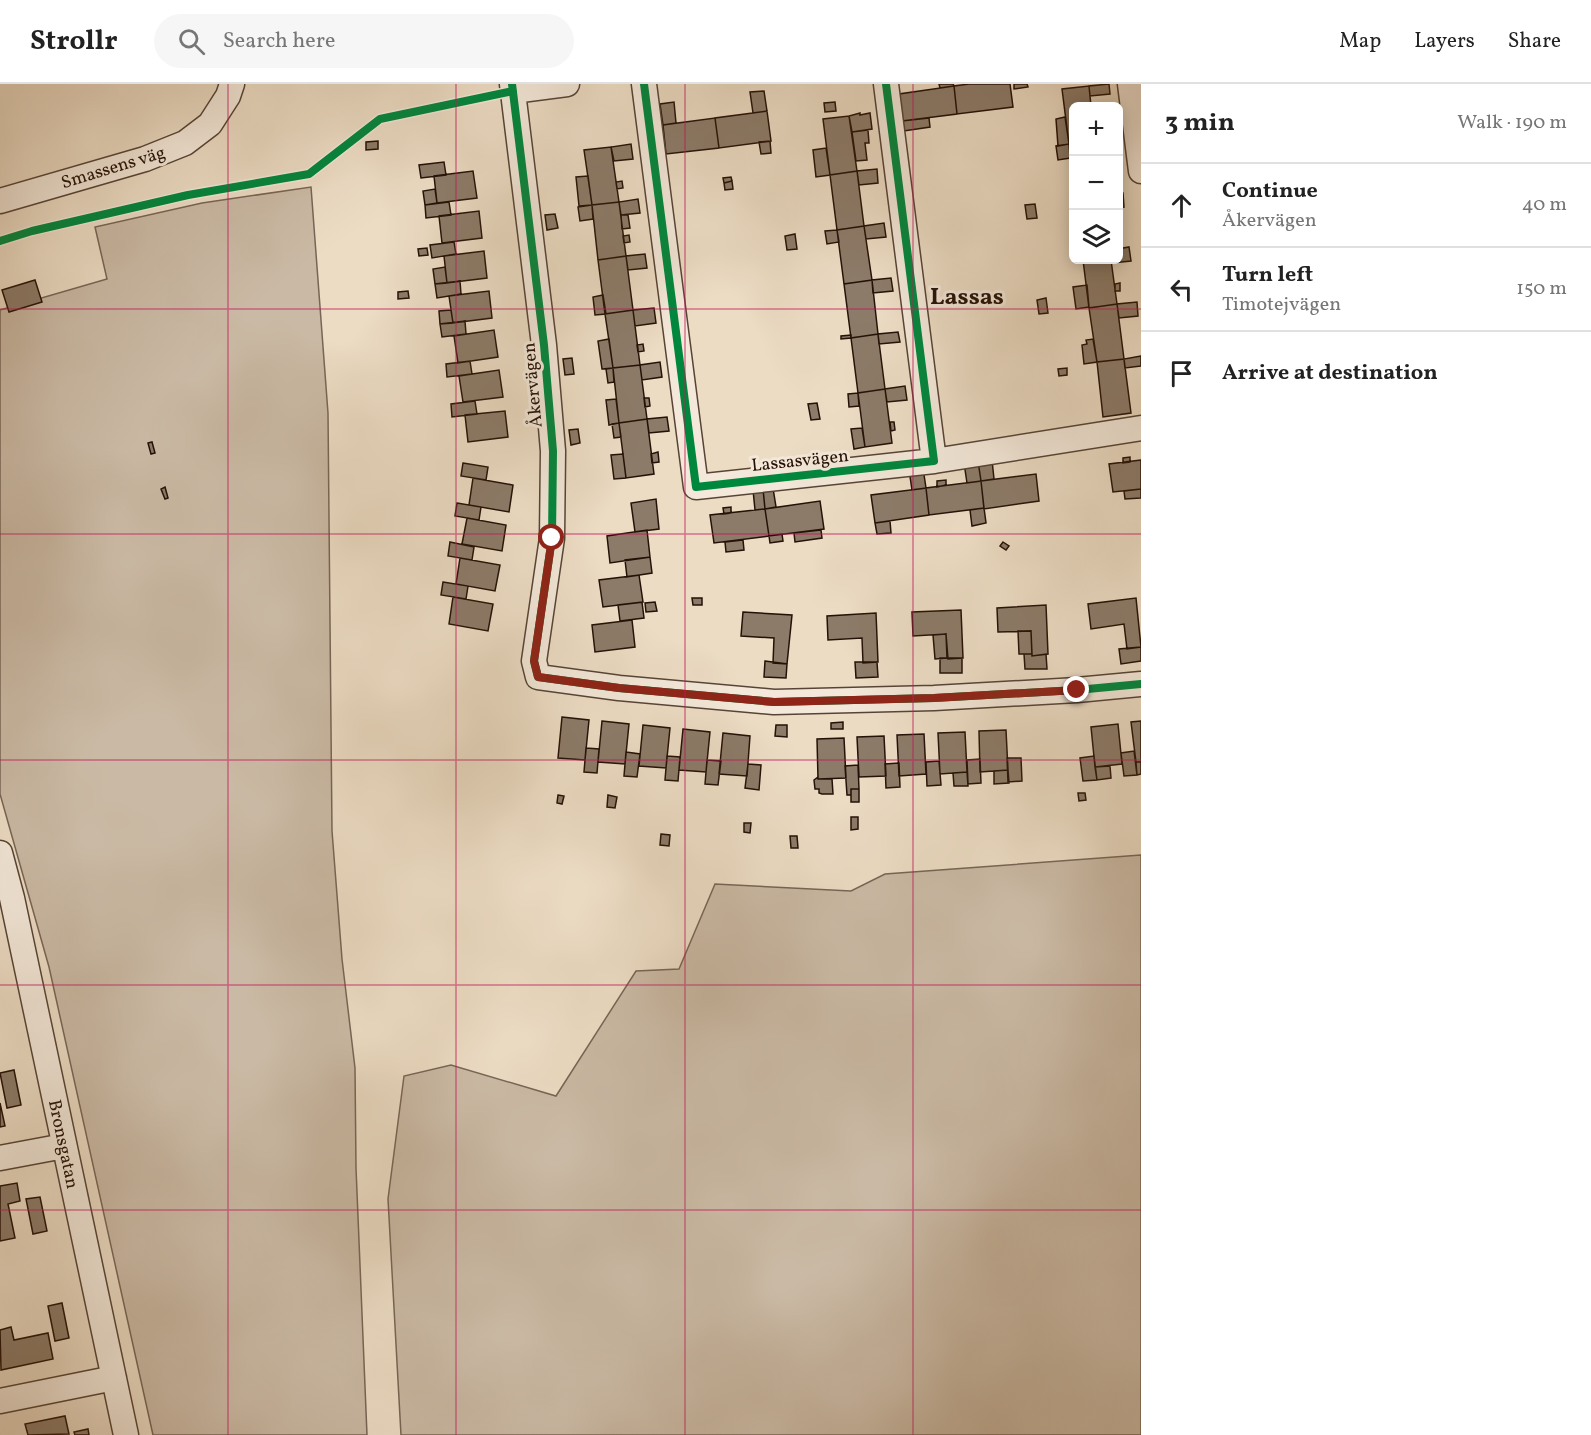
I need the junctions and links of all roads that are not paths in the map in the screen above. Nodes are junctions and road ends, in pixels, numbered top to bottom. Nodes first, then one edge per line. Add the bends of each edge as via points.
1 (232, 84) edge
2 (567, 84) edge
3 (644, 84) edge
4 (886, 84) edge
5 (1130, 84) edge
6 (513, 87) edge
7 (1141, 171) edge
8 (0, 201) edge
9 (1141, 428) edge
10 (934, 461) junction
11 (1141, 684) edge
12 (0, 853) edge
13 (64, 1146) junction
14 (0, 1158) edge
15 (114, 1378) junction
16 (0, 1401) edge
17 (126, 1435) edge

1 - 8 street, Smassens väg via 210,124 185,143 145,159
2 - 6 street
3 - 10 street, Lassasvägen via 696,486
4 - 10 street
5 - 7 street
6 - 11 street, Åkervägen via 553,451 552,538 534,661 538,677 774,702 934,698
9 - 10 street, Lassasvägen
12 - 13 street, Bronsgatan
13 - 14 street
13 - 15 street, Bronsgatan
15 - 16 street
15 - 17 street, Bronsgatan

